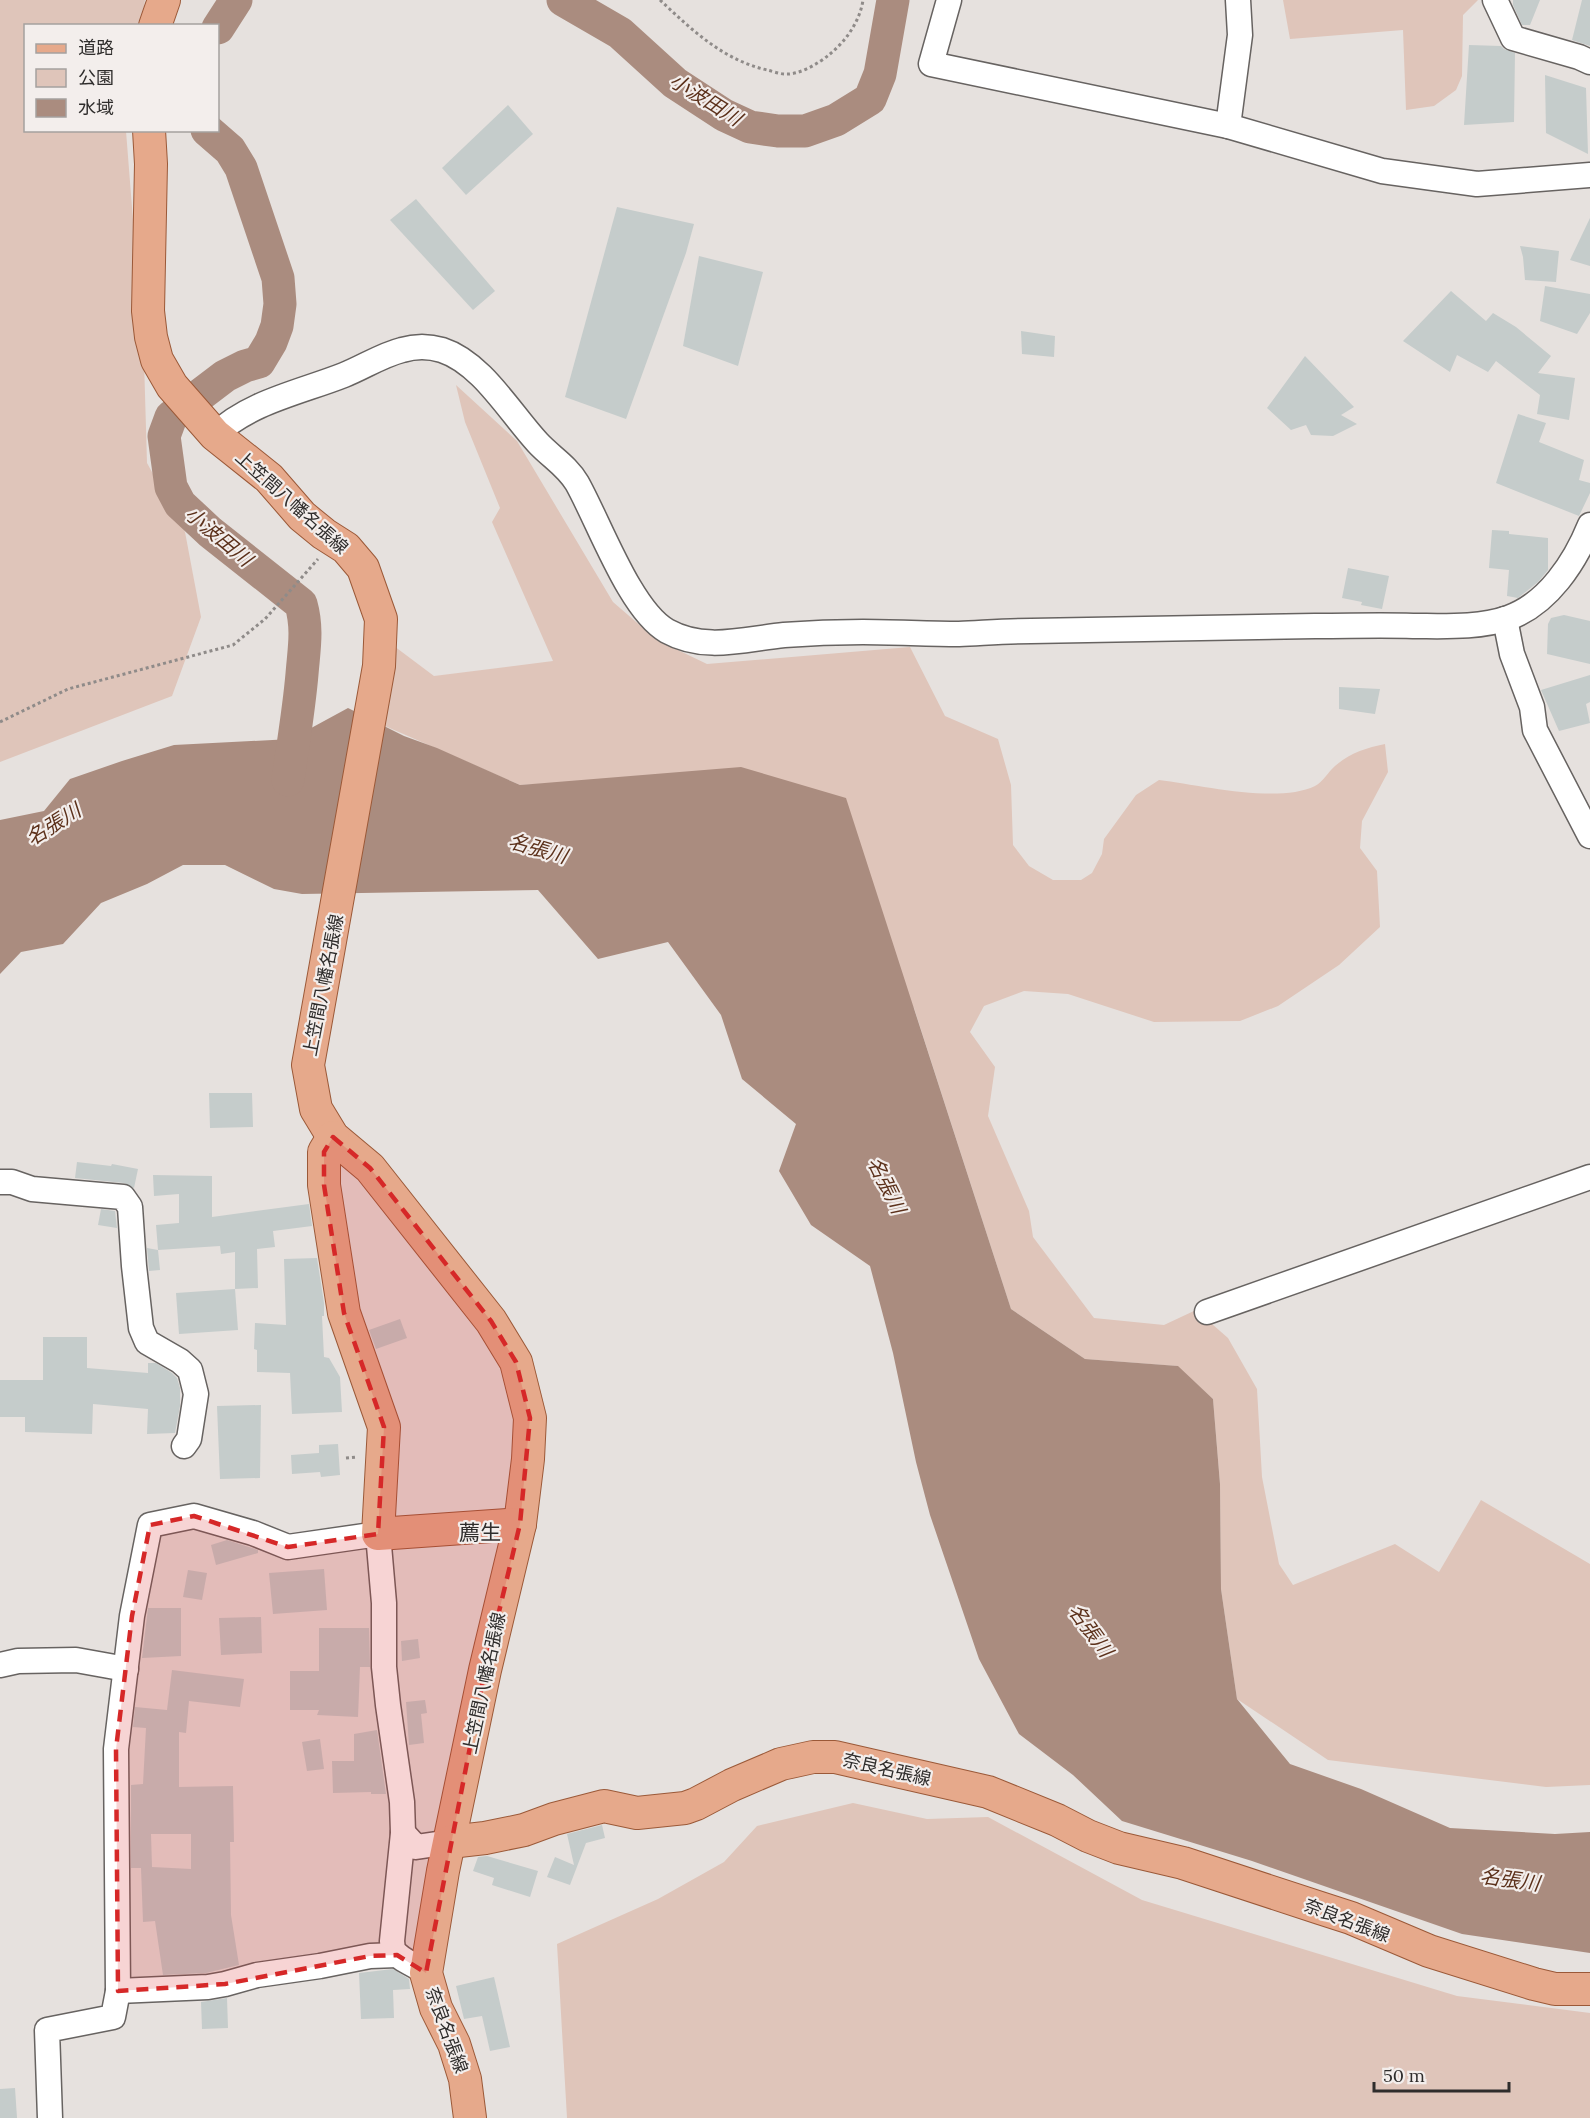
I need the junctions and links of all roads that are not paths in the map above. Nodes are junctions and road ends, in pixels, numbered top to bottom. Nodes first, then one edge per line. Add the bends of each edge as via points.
1 (164, 0) edge
2 (950, 0) edge
3 (1238, 0) edge
4 (1495, 0) edge
5 (156, 24) edge
6 (1590, 62) edge
7 (1228, 126) junction
8 (148, 132) edge
9 (1590, 175) edge
10 (209, 429) junction
11 (1588, 533) edge
12 (1505, 620) junction
13 (1590, 836) edge
14 (333, 1137) junction
15 (1590, 1177) edge
16 (0, 1182) edge
17 (1208, 1312) dead end
18 (184, 1446) dead end
19 (520, 1524) junction
20 (378, 1534) junction
21 (0, 1665) edge
22 (126, 1669) junction
23 (403, 1833) junction
24 (450, 1842) junction
25 (397, 1955) junction
26 (426, 1973) junction
27 (1590, 1989) edge
28 (118, 1991) junction
29 (50, 2118) edge
30 (470, 2118) edge

1 - 5 main road
2 - 7 street via 931,64
3 - 7 street via 1240,35
4 - 6 street via 1513,38
7 - 9 street via 1382,171 1477,184
8 - 10 main road, 上笠間八幡名張線 via 151,337 157,360 172,386
10 - 12 street via 405,349 439,349 453,355 483,379 518,422 574,479 628,584 655,624 689,640 706,643 825,633 1457,626
10 - 14 main road, 上笠間八幡名張線 via 269,478 302,516 346,548 363,568 381,619 380,666 308,1065 316,1109
11 - 12 street via 1548,592
12 - 13 street via 1512,654 1532,707 1535,730
14 - 19 main road, 上笠間八幡名張線 via 370,1168 491,1321 516,1362 530,1418
14 - 20 main road via 324,1152 324,1185 344,1313 384,1426
15 - 17 street
16 - 18 street via 123,1197 130,1207 141,1328 147,1342 190,1370 196,1394 189,1439
19 - 20 main road
19 - 24 main road, 上笠間八幡名張線
20 - 22 street via 288,1547 194,1516 150,1525
20 - 23 street via 384,1668
21 - 22 street via 76,1660
22 - 28 street via 116,1749
23 - 24 street via 416,1847
23 - 25 street via 392,1941
24 - 26 main road, 奈良名張線
24 - 27 main road, 奈良名張線 via 524,1830 604,1806 637,1813 685,1808 781,1764 835,1757 988,1792 1119,1848 1183,1863 1351,1918 1429,1951 1534,1984 1555,1989
25 - 26 street
25 - 28 street via 257,1975 207,1987
26 - 30 main road, 奈良名張線 via 465,2079
28 - 29 street via 113,2017 47,2030

